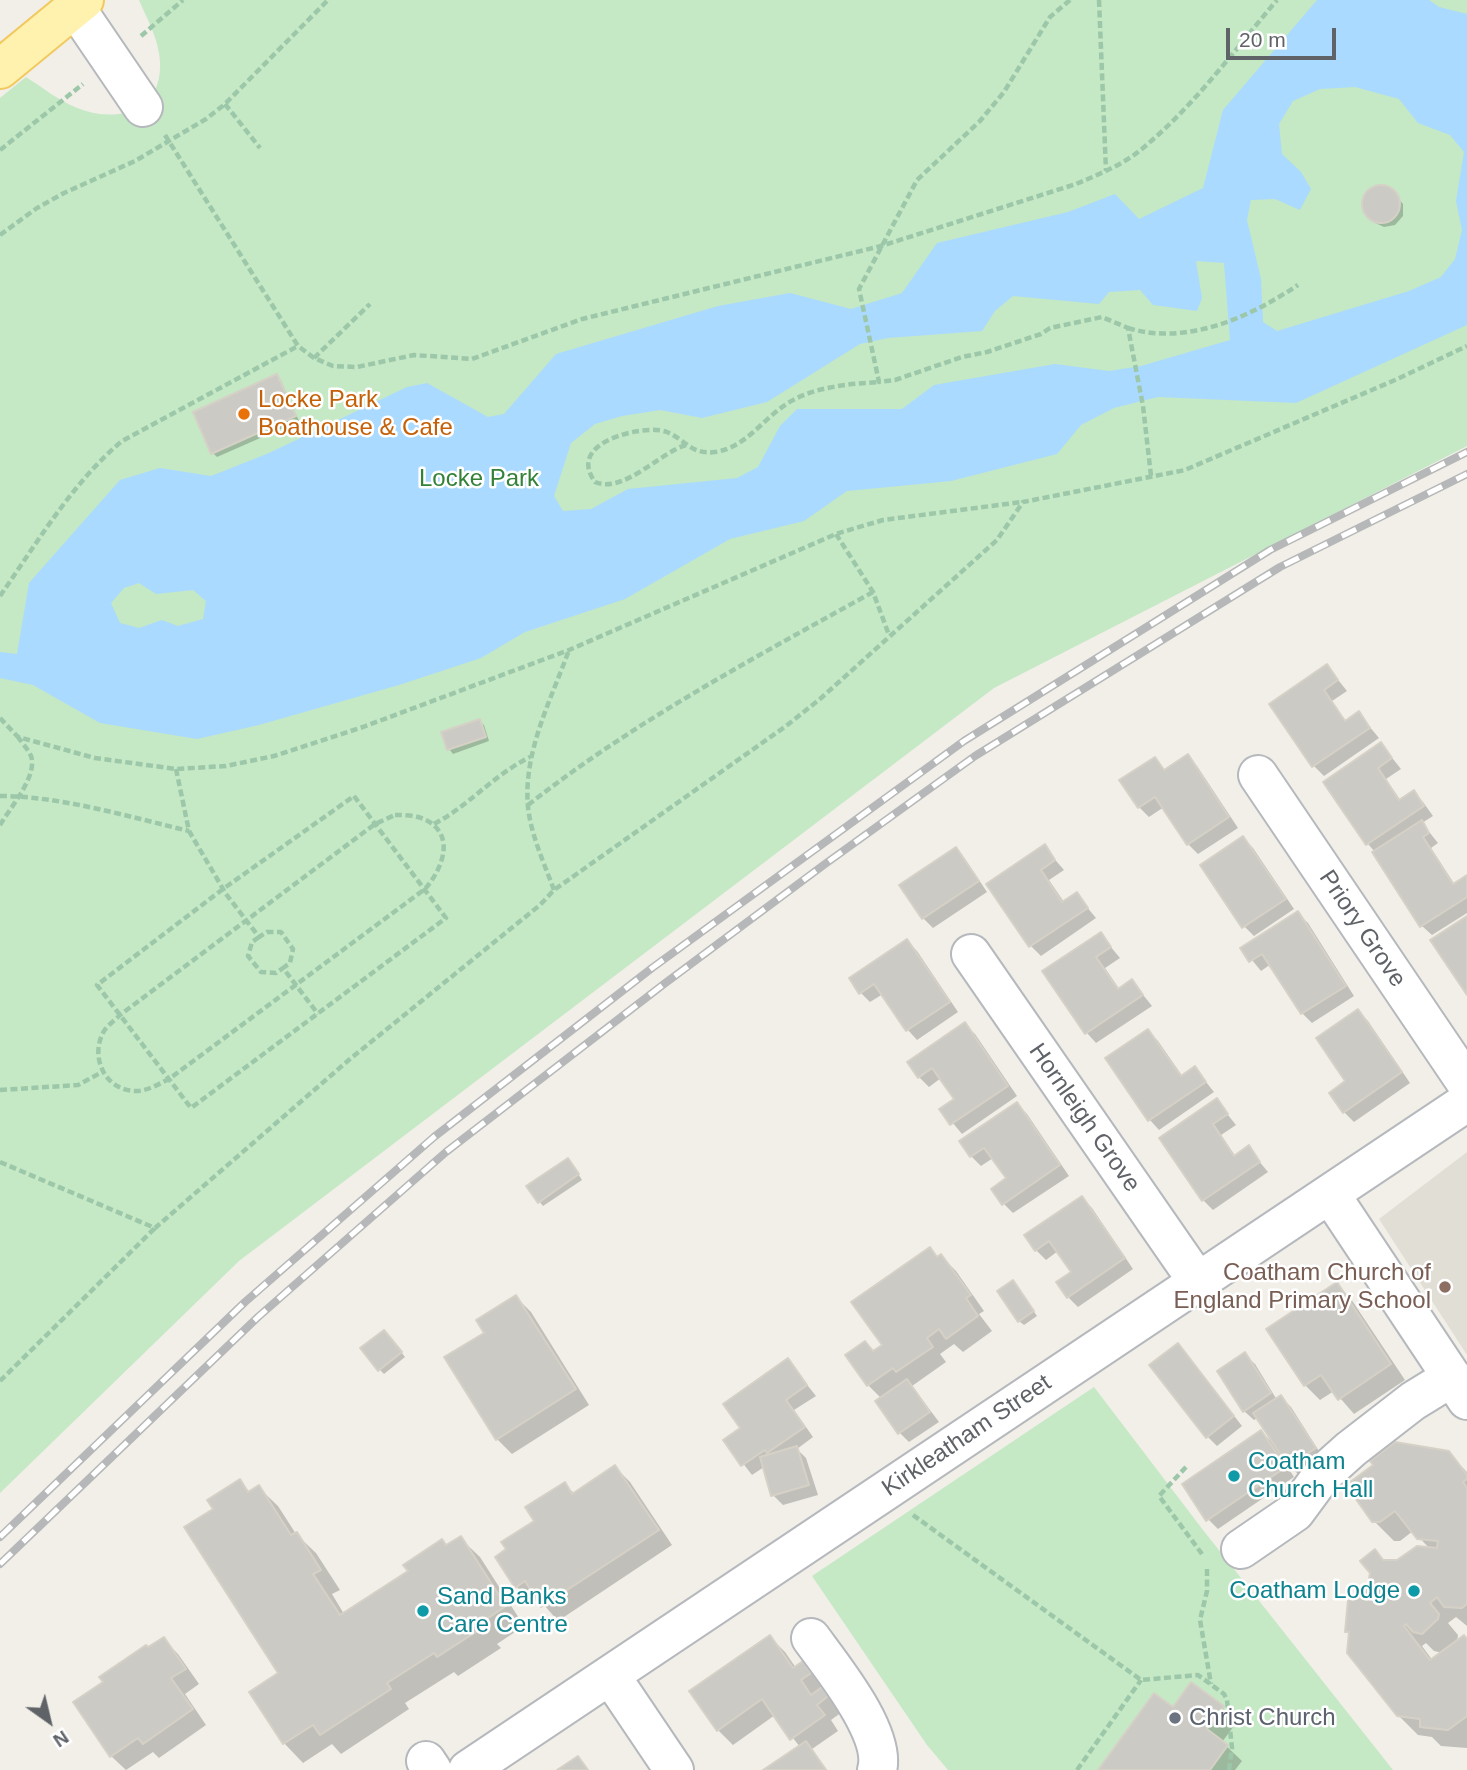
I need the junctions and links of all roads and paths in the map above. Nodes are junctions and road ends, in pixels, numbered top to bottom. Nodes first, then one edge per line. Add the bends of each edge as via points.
1 (328, 0) edge
2 (1070, 0) edge
3 (1099, 0) edge
4 (1277, 0) edge
5 (80, 4) edge
6 (0, 69) edge
7 (225, 104) junction
8 (143, 107) joint
9 (169, 141) junction
10 (260, 148) dead end
11 (1105, 171) junction
12 (0, 234) edge
13 (880, 246) junction
14 (1298, 285) dead end
15 (370, 303) dead end
16 (1128, 328) junction
17 (298, 346) junction
18 (1467, 346) edge
19 (314, 359) junction
20 (879, 382) junction
21 (686, 444) junction
22 (1151, 476) junction
23 (1023, 502) junction
24 (836, 534) junction
25 (873, 592) junction
26 (0, 596) edge
27 (889, 635) junction
28 (569, 650) junction
29 (0, 718) edge
30 (18, 737) junction
31 (530, 757) junction
32 (176, 769) junction
33 (1258, 775) dead end
34 (0, 796) edge
35 (17, 796) junction
36 (528, 805) junction
37 (374, 824) junction
38 (434, 824) junction
39 (0, 825) edge
40 (189, 831) junction
41 (223, 889) junction
42 (425, 889) junction
43 (554, 890) junction
44 (246, 920) junction
45 (259, 937) junction
46 (971, 954) dead end
47 (284, 968) junction
48 (296, 984) junction
49 (318, 1014) junction
50 (120, 1015) junction
51 (102, 1072) junction
52 (169, 1079) junction
53 (1467, 1084) edge
54 (0, 1090) edge
55 (1467, 1102) edge
56 (0, 1162) edge
57 (1330, 1194) junction
58 (155, 1228) junction
59 (1198, 1282) junction
60 (0, 1381) edge
61 (1459, 1389) edge
62 (1186, 1467) dead end
63 (891, 1487) junction
64 (1222, 1553) joint
65 (1206, 1565) dead end
66 (811, 1638) dead end
67 (610, 1675) junction
68 (1141, 1680) junction
69 (1211, 1685) junction
70 (468, 1770) edge
71 (674, 1770) edge
72 (877, 1770) edge
73 (1077, 1770) edge
74 (1229, 1770) edge

1 - 7 path
2 - 13 path via 1050,17 1004,92 980,121 917,180
3 - 11 path
4 - 11 path via 1195,98 1137,152
5 - 6 main road
5 - 8 street
7 - 9 path
7 - 10 path
8 - 9 path
9 - 12 path via 64,192
9 - 17 path
11 - 13 path
13 - 19 path via 582,318 472,359 414,355 357,367
13 - 20 path via 859,289
14 - 16 path via 1269,304 1211,328 1165,333
15 - 19 path
16 - 20 path via 1102,317 1050,328 987,352
16 - 22 path
17 - 19 path
17 - 26 path via 107,453
18 - 22 path via 1185,470
20 - 21 path via 839,385 795,399 736,445 714,452 695,451
21 - 21 path via 665,431 627,433 595,449 589,456 589,471 596,482 617,484
22 - 23 path
23 - 24 path via 883,520
23 - 27 path via 997,540
24 - 25 path
24 - 28 path
25 - 27 path
25 - 36 path via 615,740
27 - 43 path via 786,726
28 - 31 path
28 - 32 path via 274,756 226,766
29 - 30 path
30 - 32 path via 95,758
30 - 35 path via 31,757 32,769
31 - 36 path
31 - 38 path via 508,768 458,811
32 - 40 path
33 - 53 street, Priory Grove
34 - 35 path
35 - 39 path
35 - 40 path
36 - 43 path
37 - 38 path via 395,815 417,816
37 - 41 path via 354,796
37 - 42 path
37 - 44 path
38 - 42 path via 445,846 441,863
40 - 41 path
41 - 44 path
41 - 50 path via 97,985
42 - 48 path
42 - 49 path via 446,918
43 - 58 path
44 - 45 path
44 - 50 path
45 - 47 path via 281,932 293,949
45 - 47 path via 252,942 248,956 261,972 276,973
46 - 59 street, Hornleigh Grove
47 - 48 path
48 - 49 path
48 - 52 path
49 - 52 path via 191,1108
50 - 51 path via 105,1030 98,1046
50 - 52 path
51 - 52 path via 124,1090 146,1089
51 - 54 path via 78,1085
55 - 57 street, Kirkleatham Street
56 - 58 path
57 - 59 street, Kirkleatham Street
57 - 61 street
58 - 60 path
59 - 63 street, Kirkleatham Street
61 - 64 street via 1413,1401 1323,1474 1295,1512
62 - 64 path via 1159,1496
63 - 67 street, Kirkleatham Street
63 - 68 path via 910,1513
65 - 69 path via 1207,1591 1200,1619
66 - 72 street via 866,1717 880,1760
67 - 70 street, Kirkleatham Street via 534,1708
67 - 71 street
68 - 69 path via 1198,1675
68 - 73 path
69 - 74 path via 1227,1700 1232,1748

